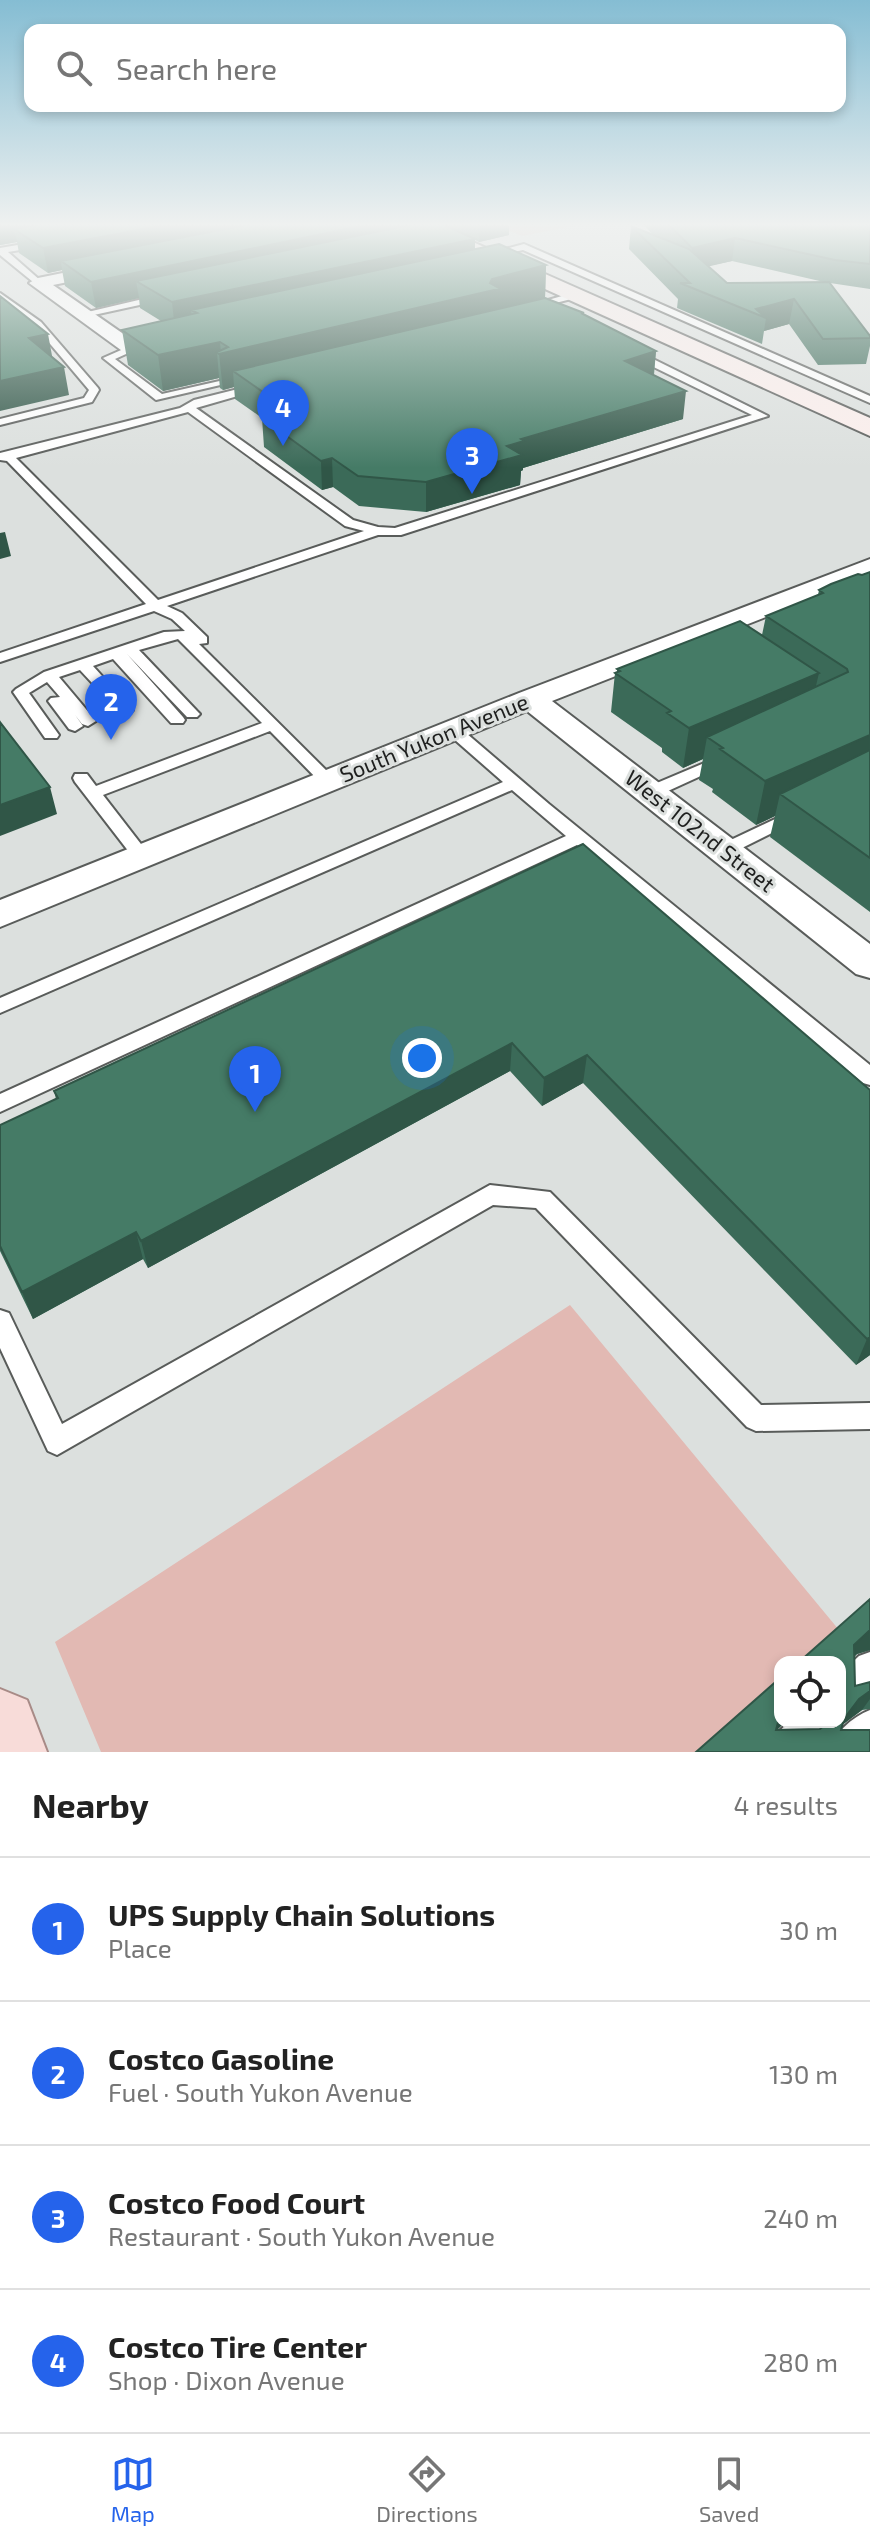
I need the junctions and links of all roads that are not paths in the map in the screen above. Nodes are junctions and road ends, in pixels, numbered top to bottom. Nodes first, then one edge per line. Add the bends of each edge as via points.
1 (12, 305) edge
2 (67, 305) edge
3 (127, 305) edge
4 (536, 305) edge
5 (597, 305) edge
6 (654, 305) edge
7 (514, 310) edge
8 (80, 315) junction
9 (192, 336) edge
10 (132, 349) junction
11 (628, 350) edge
12 (237, 379) edge
13 (274, 383) edge
14 (830, 383) junction
15 (805, 399) junction
16 (870, 400) edge
17 (189, 408) junction
18 (0, 422) edge
19 (870, 428) edge
20 (2, 456) edge
21 (377, 531) junction
22 (870, 567) edge
23 (157, 607) junction
24 (169, 635) junction
25 (122, 650) junction
26 (0, 658) edge
27 (61, 672) junction
28 (236, 688) junction
29 (530, 699) junction
30 (185, 717) dead end
31 (94, 720) junction
32 (271, 725) junction
33 (453, 730) junction
34 (743, 751) edge
35 (329, 781) junction
36 (514, 783) junction
37 (651, 792) junction
38 (802, 811) edge
39 (579, 837) junction
40 (724, 850) junction
41 (142, 857) junction
42 (0, 914) edge
43 (870, 964) edge
44 (0, 1006) edge
45 (870, 1077) edge
46 (0, 1103) edge
47 (0, 1321) edge
48 (870, 1416) edge
49 (870, 1667) edge
50 (846, 1689) edge
51 (870, 1725) edge
52 (0, 1727) edge
53 (805, 1728) edge
54 (9, 1752) edge
55 (780, 1752) edge
56 (842, 1752) edge

1 - 18 lane via 38,324 94,390 88,400
2 - 8 street
3 - 8 lane
4 - 7 lane
5 - 15 street
6 - 14 lane
8 - 10 street
9 - 10 street
10 - 12 lane via 108,358 160,398
11 - 21 lane via 762,416 396,532
13 - 17 lane
14 - 15 lane
14 - 16 lane
15 - 19 street
17 - 20 lane
17 - 21 lane via 349,523
20 - 23 lane via 11,459
21 - 23 lane
22 - 29 street, South Yukon Avenue via 714,634
23 - 24 lane via 154,619
23 - 26 lane
23 - 28 lane via 177,616 238,675
24 - 25 lane
24 - 28 lane via 211,677
25 - 27 lane
25 - 30 lane
27 - 31 lane
27 - 31 lane
27 - 31 lane
28 - 32 lane
29 - 33 street, South Yukon Avenue
29 - 37 street, West 102nd Street
32 - 35 lane
32 - 41 lane via 134,768
33 - 35 street, South Yukon Avenue
33 - 36 lane
34 - 37 lane
35 - 41 street, South Yukon Avenue
36 - 39 lane
36 - 44 lane
37 - 40 street, West 102nd Street
38 - 40 lane
39 - 45 lane
39 - 46 lane
40 - 43 street, West 102nd Street
41 - 42 street, South Yukon Avenue
47 - 48 lane via 57,1442 490,1195 542,1199 756,1418
49 - 50 lane
51 - 56 lane
52 - 54 main road
53 - 55 lane

